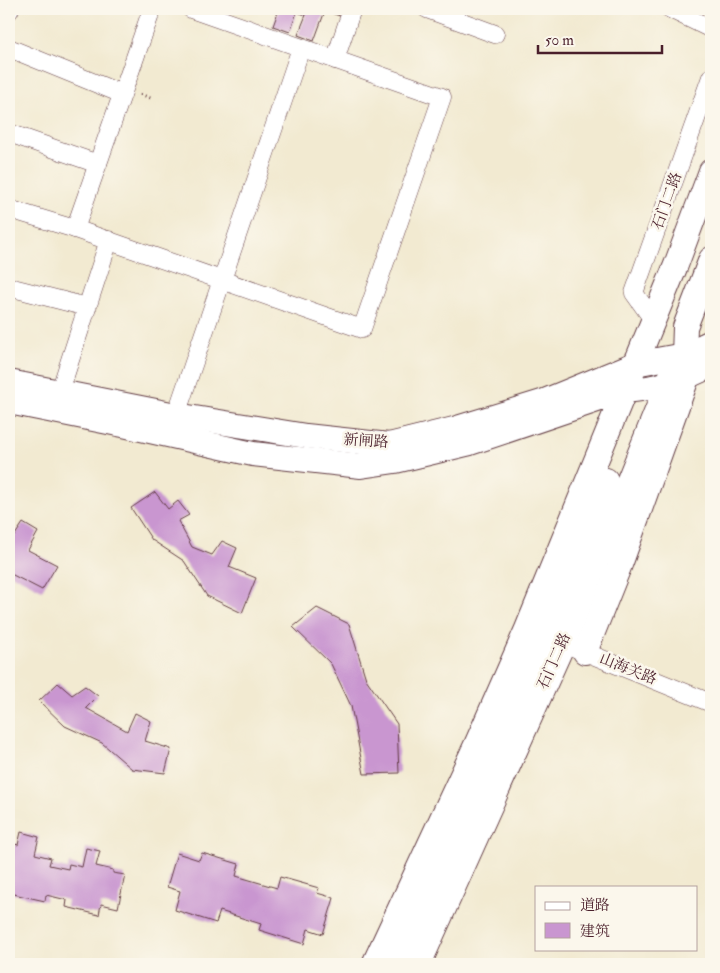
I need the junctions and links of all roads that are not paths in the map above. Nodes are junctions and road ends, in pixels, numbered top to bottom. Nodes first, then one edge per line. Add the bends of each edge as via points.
1 (152, 9) edge
2 (191, 9) edge
3 (352, 9) edge
4 (427, 9) edge
5 (670, 9) edge
6 (225, 14) edge
7 (711, 29) edge
8 (495, 34) dead end
9 (9, 48) edge
10 (301, 48) junction
11 (335, 60) junction
12 (711, 77) edge
13 (122, 94) junction
14 (9, 133) edge
15 (98, 164) junction
16 (711, 171) edge
17 (9, 209) edge
18 (76, 229) junction
19 (109, 240) junction
20 (709, 276) edge
21 (222, 280) junction
22 (9, 287) edge
23 (87, 307) junction
24 (654, 321) junction
25 (711, 342) edge
26 (684, 354) junction
27 (635, 364) junction
28 (711, 365) edge
29 (677, 380) junction
30 (9, 382) edge
31 (633, 390) junction
32 (60, 391) junction
33 (9, 402) edge
34 (176, 415) junction
35 (553, 640) junction
36 (585, 652) junction
37 (711, 702) edge
38 (434, 858) junction
39 (374, 964) edge
40 (397, 964) edge
41 (419, 964) edge

1 - 13 street
2 - 6 street
3 - 11 street
4 - 8 street
5 - 7 street
6 - 10 street
9 - 13 street
10 - 11 street
10 - 21 street
11 - 21 street via 442,97 362,329
12 - 24 street, 石门二路 via 634,293
13 - 15 street
14 - 15 street
15 - 18 street
16 - 24 main road, 石门二路
17 - 18 street
18 - 19 street
19 - 21 street
19 - 23 street
20 - 26 main road, 石门二路 via 685,327
21 - 34 street
22 - 23 street
23 - 32 street
24 - 27 main road, 石门二路
25 - 26 main road, 新闸路
26 - 27 main road, 新闸路
26 - 29 main road, 石门二路
27 - 31 main road
27 - 34 main road, 新闸路 via 542,402 389,445 306,436
28 - 29 main road, 新闸路
29 - 31 main road, 新闸路
29 - 35 main road, 石门二路
29 - 36 main road, 石门二路 via 621,562
30 - 32 main road, 新闸路
31 - 33 main road, 新闸路 via 470,443 361,466 253,454
31 - 35 main road, 石门二路
31 - 38 main road, 石门二路 via 527,629
32 - 34 main road, 新闸路
35 - 36 street, 山海关路
35 - 38 main road, 石门二路
35 - 41 main road, 石门二路
36 - 37 street, 山海关路
38 - 39 main road, 石门二路
38 - 40 main road, 石门二路

